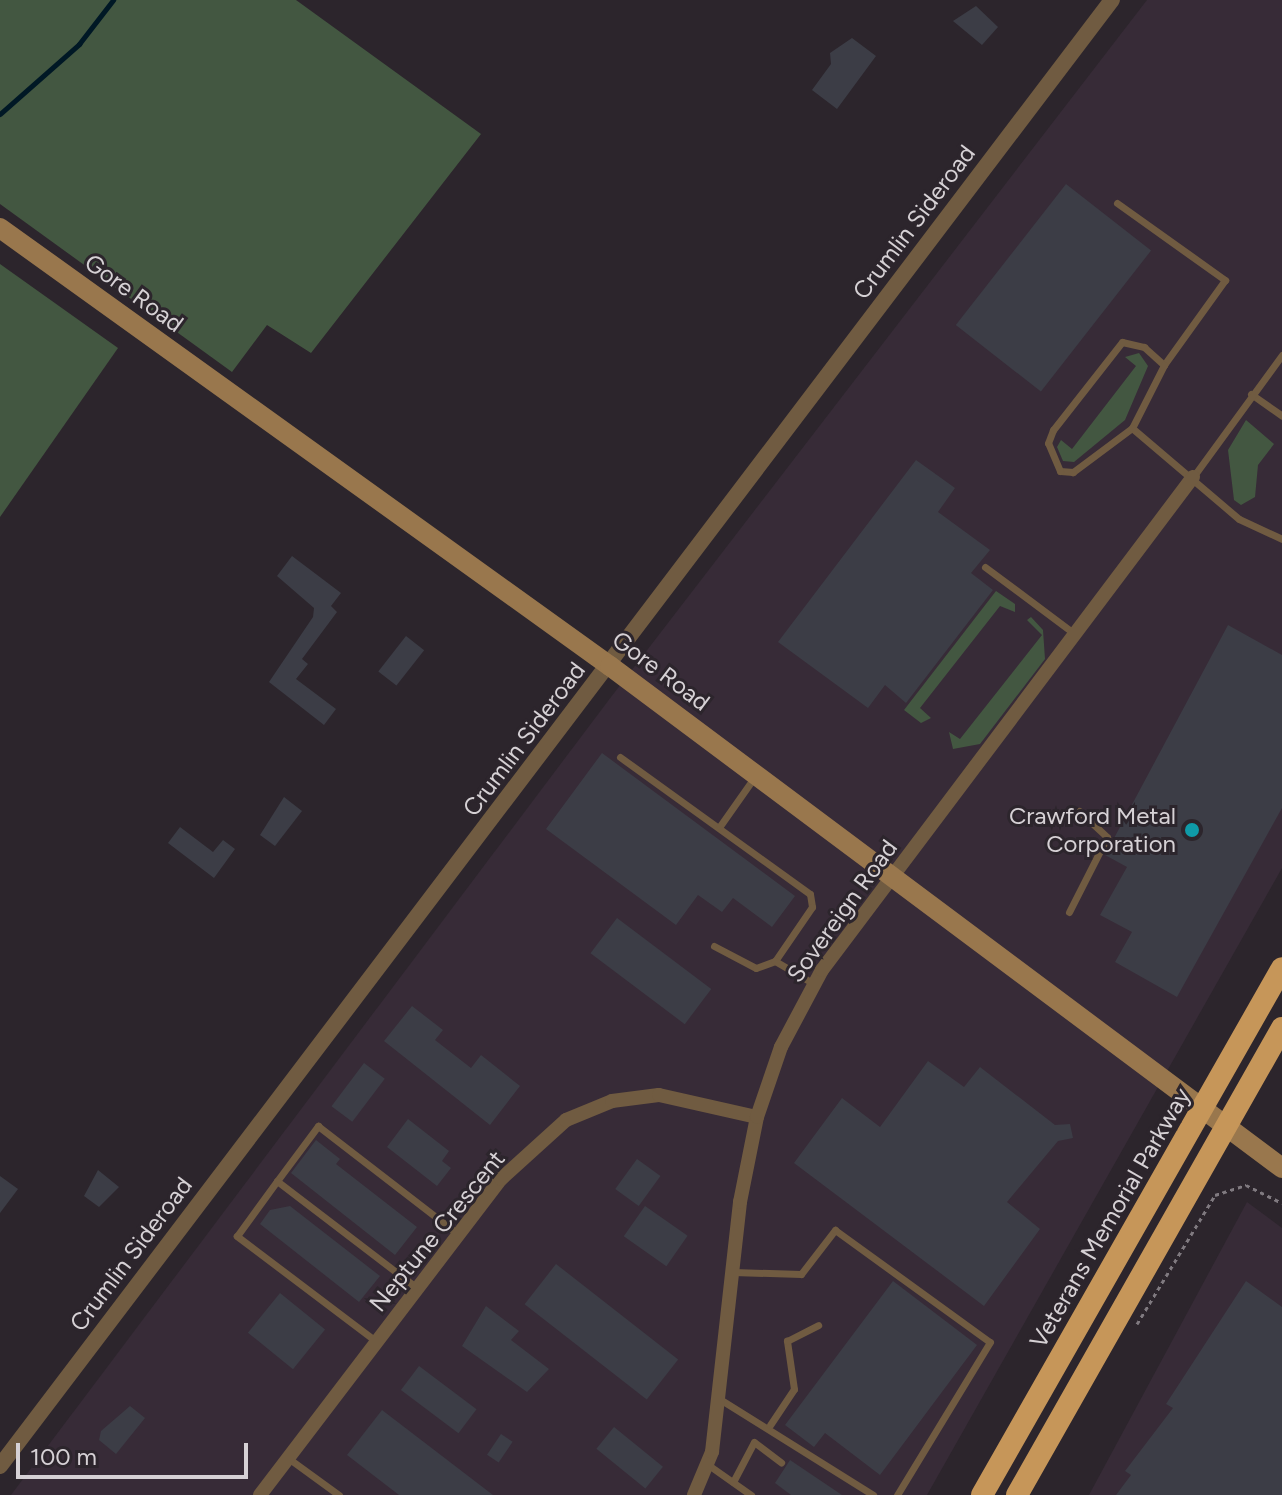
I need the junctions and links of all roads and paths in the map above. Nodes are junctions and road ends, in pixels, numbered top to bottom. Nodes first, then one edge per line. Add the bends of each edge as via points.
1 (1112, 0) edge
2 (1117, 203) dead end
3 (0, 228) edge
4 (1282, 355) edge
5 (1164, 365) junction
6 (1251, 394) junction
7 (1282, 416) edge
8 (1132, 428) junction
9 (1193, 477) junction
10 (1282, 539) edge
11 (985, 567) dead end
12 (1075, 634) junction
13 (610, 666) junction
14 (620, 757) dead end
15 (756, 775) junction
16 (1079, 811) dead end
17 (720, 826) junction
18 (893, 877) junction
19 (1069, 912) dead end
20 (714, 946) dead end
21 (775, 961) junction
22 (1282, 968) edge
23 (814, 984) junction
24 (1282, 1028) edge
25 (1202, 1110) junction
26 (757, 1117) junction
27 (1226, 1127) junction
28 (1282, 1168) edge
29 (277, 1181) junction
30 (1282, 1203) edge
31 (459, 1235) junction
32 (733, 1272) junction
33 (417, 1288) junction
34 (818, 1325) dead end
35 (1132, 1334) dead end
36 (377, 1342) junction
37 (718, 1398) junction
38 (770, 1425) junction
39 (288, 1458) junction
40 (781, 1462) dead end
41 (707, 1464) junction
42 (0, 1466) edge
43 (733, 1482) junction
44 (260, 1495) edge
45 (339, 1495) edge
46 (694, 1495) edge
47 (751, 1495) edge
48 (873, 1495) edge
49 (897, 1495) edge
50 (982, 1495) edge
51 (1017, 1495) edge

1 - 13 street, Crumlin Sideroad
2 - 5 lane via 1225,280
3 - 13 main road, Gore Road
4 - 6 lane
5 - 8 lane
5 - 8 lane via 1144,347 1122,342 1053,430 1050,457 1060,471 1073,472
6 - 7 lane
6 - 9 lane
8 - 9 lane
9 - 10 lane via 1239,519
9 - 12 street, Sovereign Road
11 - 12 lane
12 - 18 street, Sovereign Road
13 - 15 main road, Gore Road
13 - 42 street, Crumlin Sideroad
14 - 17 lane
15 - 17 lane
15 - 18 main road, Gore Road
16 - 19 lane via 1107,837
17 - 21 lane via 810,894 812,907
18 - 23 street, Sovereign Road
18 - 25 main road, Gore Road
20 - 21 lane via 756,968
21 - 23 lane
22 - 25 highway, Veterans Memorial Parkway
23 - 26 street, Sovereign Road via 781,1047
24 - 27 highway
25 - 27 main road, Gore Road
25 - 50 highway, Veterans Memorial Parkway
26 - 31 street, Neptune Crescent via 659,1095 612,1101 566,1120 501,1179
26 - 32 street, Sovereign Road
27 - 28 main road, Gore Road
27 - 51 highway
29 - 31 lane via 318,1126
29 - 33 lane
29 - 36 lane via 237,1236
30 - 35 path via 1246,1185 1215,1195
31 - 33 street, Neptune Crescent
32 - 37 street, Sovereign Road
32 - 49 lane via 801,1274 835,1230 990,1342
33 - 36 street, Neptune Crescent
34 - 38 lane via 787,1341 794,1389
36 - 39 street, Neptune Crescent
37 - 38 lane
37 - 41 street, Sovereign Road
38 - 48 lane
39 - 44 street, Neptune Crescent
39 - 45 lane
40 - 43 lane via 754,1442
41 - 43 lane
41 - 46 street, Sovereign Road
43 - 47 lane

